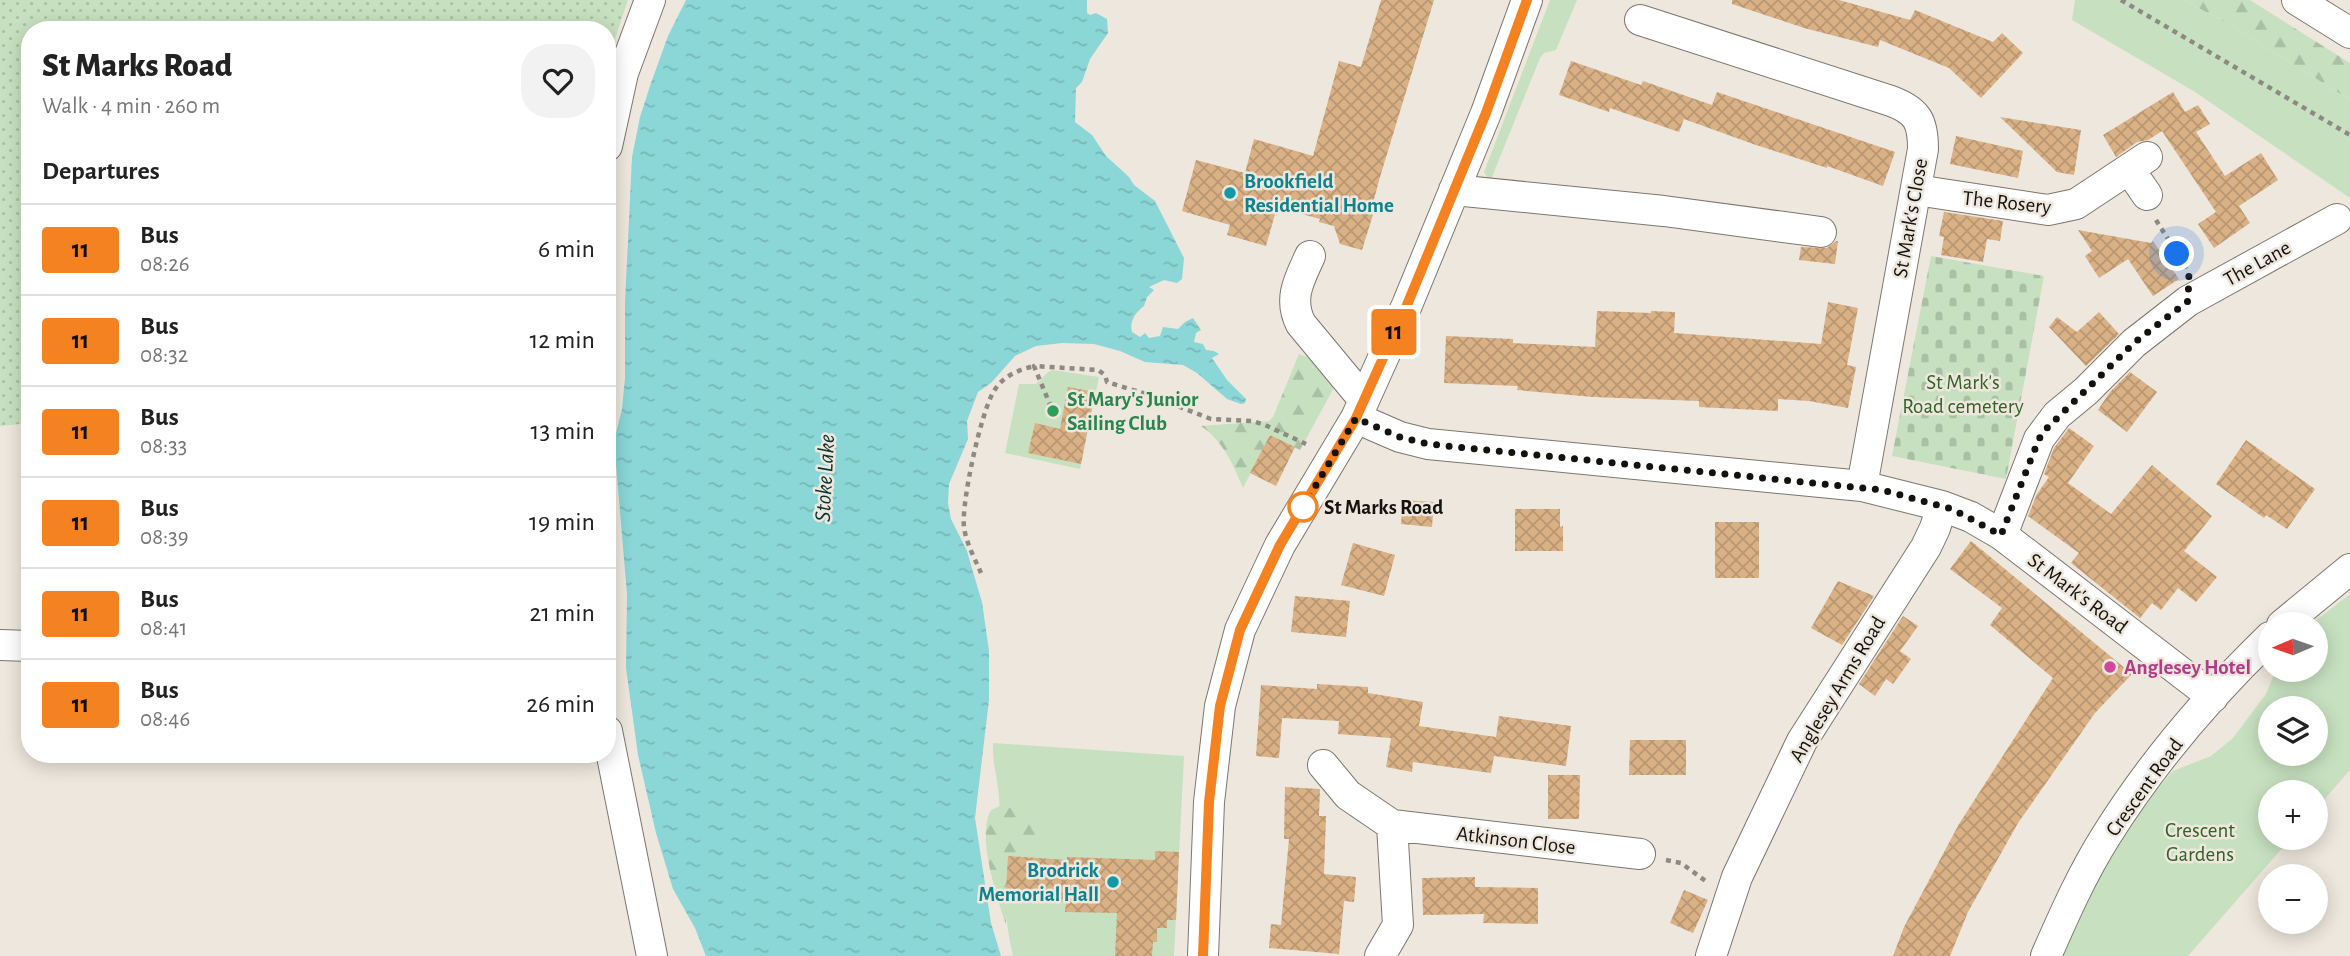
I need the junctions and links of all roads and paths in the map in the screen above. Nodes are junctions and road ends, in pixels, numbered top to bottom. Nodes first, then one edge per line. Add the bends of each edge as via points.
1 (650, 0) edge
2 (1527, 0) edge
3 (2121, 0) edge
4 (2301, 1) edge
5 (1640, 20) dead end
6 (2350, 33) edge
7 (616, 105) edge
8 (2350, 135) edge
9 (1454, 190) junction
10 (1916, 190) junction
11 (2147, 195) joint
12 (2337, 219) dead end
13 (1821, 232) dead end
14 (1310, 256) dead end
15 (2188, 301) junction
16 (1034, 366) junction
17 (1051, 407) dead end
18 (1360, 409) junction
19 (1332, 457) junction
20 (1862, 486) junction
21 (1942, 506) junction
22 (2001, 535) junction
23 (2350, 569) edge
24 (981, 573) dead end
25 (2298, 612) edge
26 (0, 645) edge
27 (21, 646) edge
28 (2258, 649) edge
29 (2213, 697) junction
30 (613, 763) edge
31 (1324, 765) dead end
32 (1392, 825) junction
33 (1640, 854) joint
34 (1730, 899) junction
35 (652, 956) edge
36 (1203, 956) edge
37 (1380, 956) edge
38 (1712, 956) edge
39 (2046, 956) edge

1 - 7 street
2 - 9 street
3 - 8 path
4 - 6 street
5 - 10 street, St Mark's Close via 1908,108 1917,116 1922,132
9 - 13 street
9 - 18 street
10 - 11 street, The Rosery via 2048,210 2076,204 2138,163
10 - 20 street, St Mark's Close
11 - 15 path via 2142,198 2189,272
12 - 15 street, The Lane
14 - 18 street via 1295,289 1295,312
15 - 22 street, The Lane via 2134,343 2045,430
16 - 17 path
16 - 19 path via 1098,370 1108,382 1211,419 1265,425
16 - 24 path via 1020,369 994,390 983,424 964,520 965,536
18 - 19 street
18 - 20 street, St Mark's Road via 1400,437 1428,444
19 - 36 street via 1280,545 1240,630 1220,706 1209,802
20 - 21 street, St Mark's Road
21 - 22 street, St Mark's Road
21 - 34 street, Anglesey Arms Road via 1926,547 1802,741
22 - 29 street, St Mark's Road
23 - 25 street
26 - 27 street
28 - 29 street, Crescent Road
29 - 39 street, Crescent Road via 2106,836
30 - 35 street
31 - 32 street, Atkinson Close via 1348,795
32 - 33 street, Atkinson Close
32 - 37 street via 1398,925
33 - 34 path via 1681,863
34 - 38 street, Anglesey Arms Road

